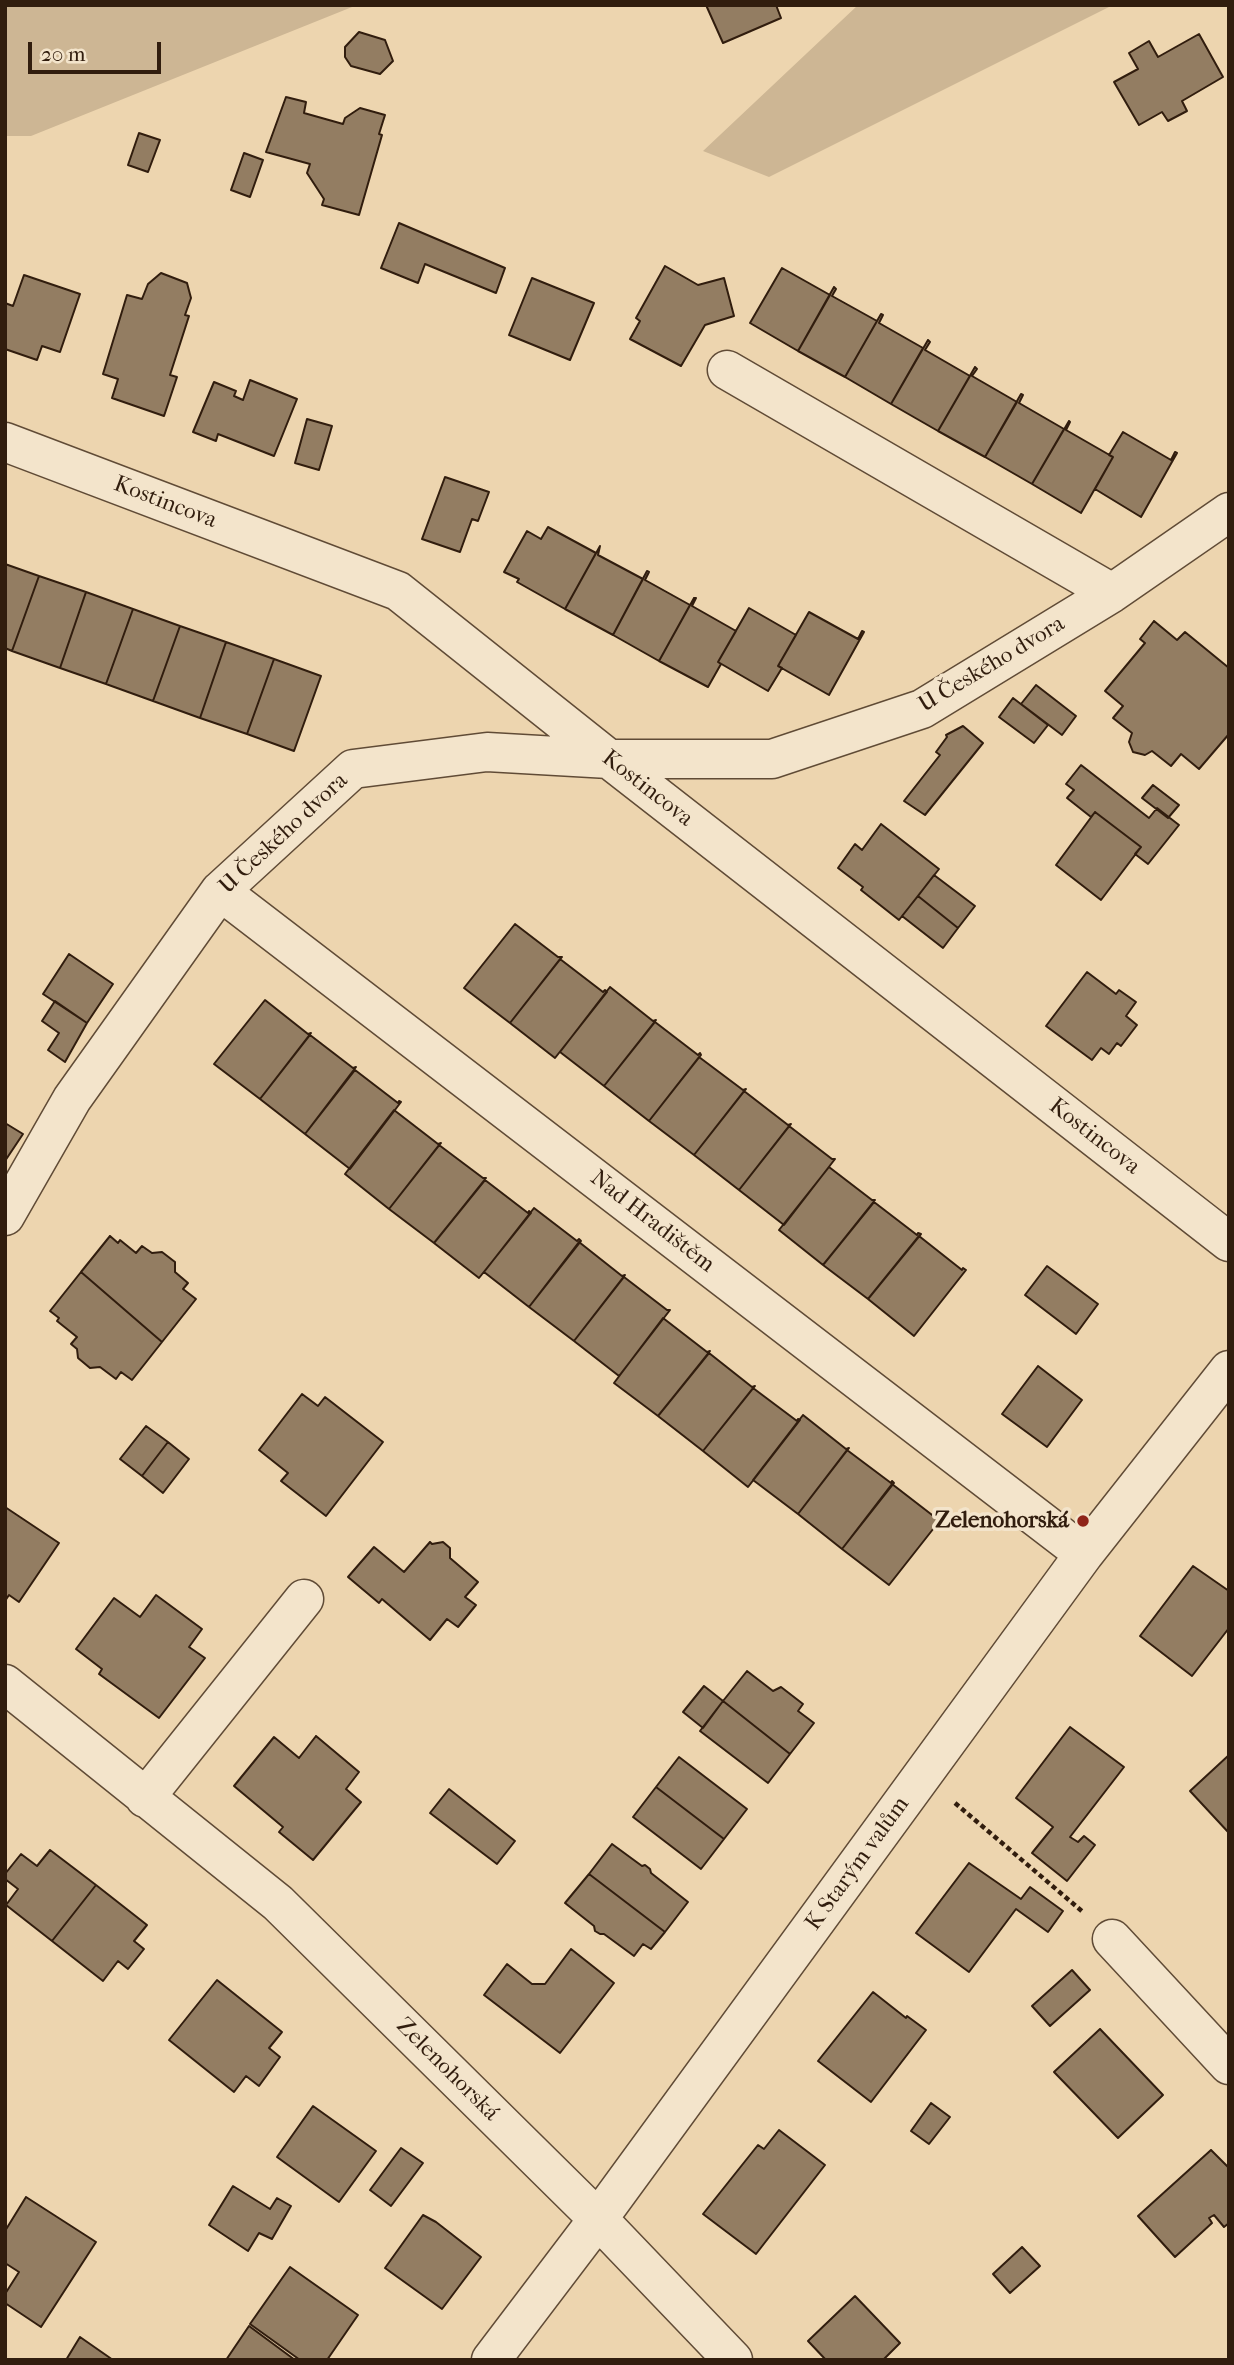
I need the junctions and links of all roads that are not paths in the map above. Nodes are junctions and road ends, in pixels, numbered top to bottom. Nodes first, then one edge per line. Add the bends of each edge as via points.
1 (727, 370) dead end
2 (5, 442) edge
3 (1229, 512) edge
4 (1112, 593) junction
5 (609, 760) junction
6 (220, 891) junction
7 (5, 1216) edge
8 (1229, 1242) edge
9 (1229, 1370) edge
10 (1084, 1554) junction
11 (304, 1599) dead end
12 (5, 1684) edge
13 (145, 1798) junction
14 (1112, 1939) road end
15 (1229, 2065) edge
16 (598, 2219) junction
17 (491, 2360) edge
18 (733, 2360) edge

1 - 4 street
2 - 5 street, Kostincova via 398,591
3 - 4 street, U Českého dvora
4 - 5 street, U Českého dvora via 922,709 772,759
5 - 6 street, U Českého dvora via 487,752 353,769
5 - 8 street, Kostincova
6 - 7 street, U Českého dvora via 72,1099
6 - 10 street, Nad Hradištěm
9 - 10 street, K Starým valům
10 - 16 street, K Starým valům
11 - 13 street
12 - 13 street, Zelenohorská
13 - 16 street, Zelenohorská via 278,1903
14 - 15 street
16 - 17 street, K Starým valům
16 - 18 street, Zelenohorská

